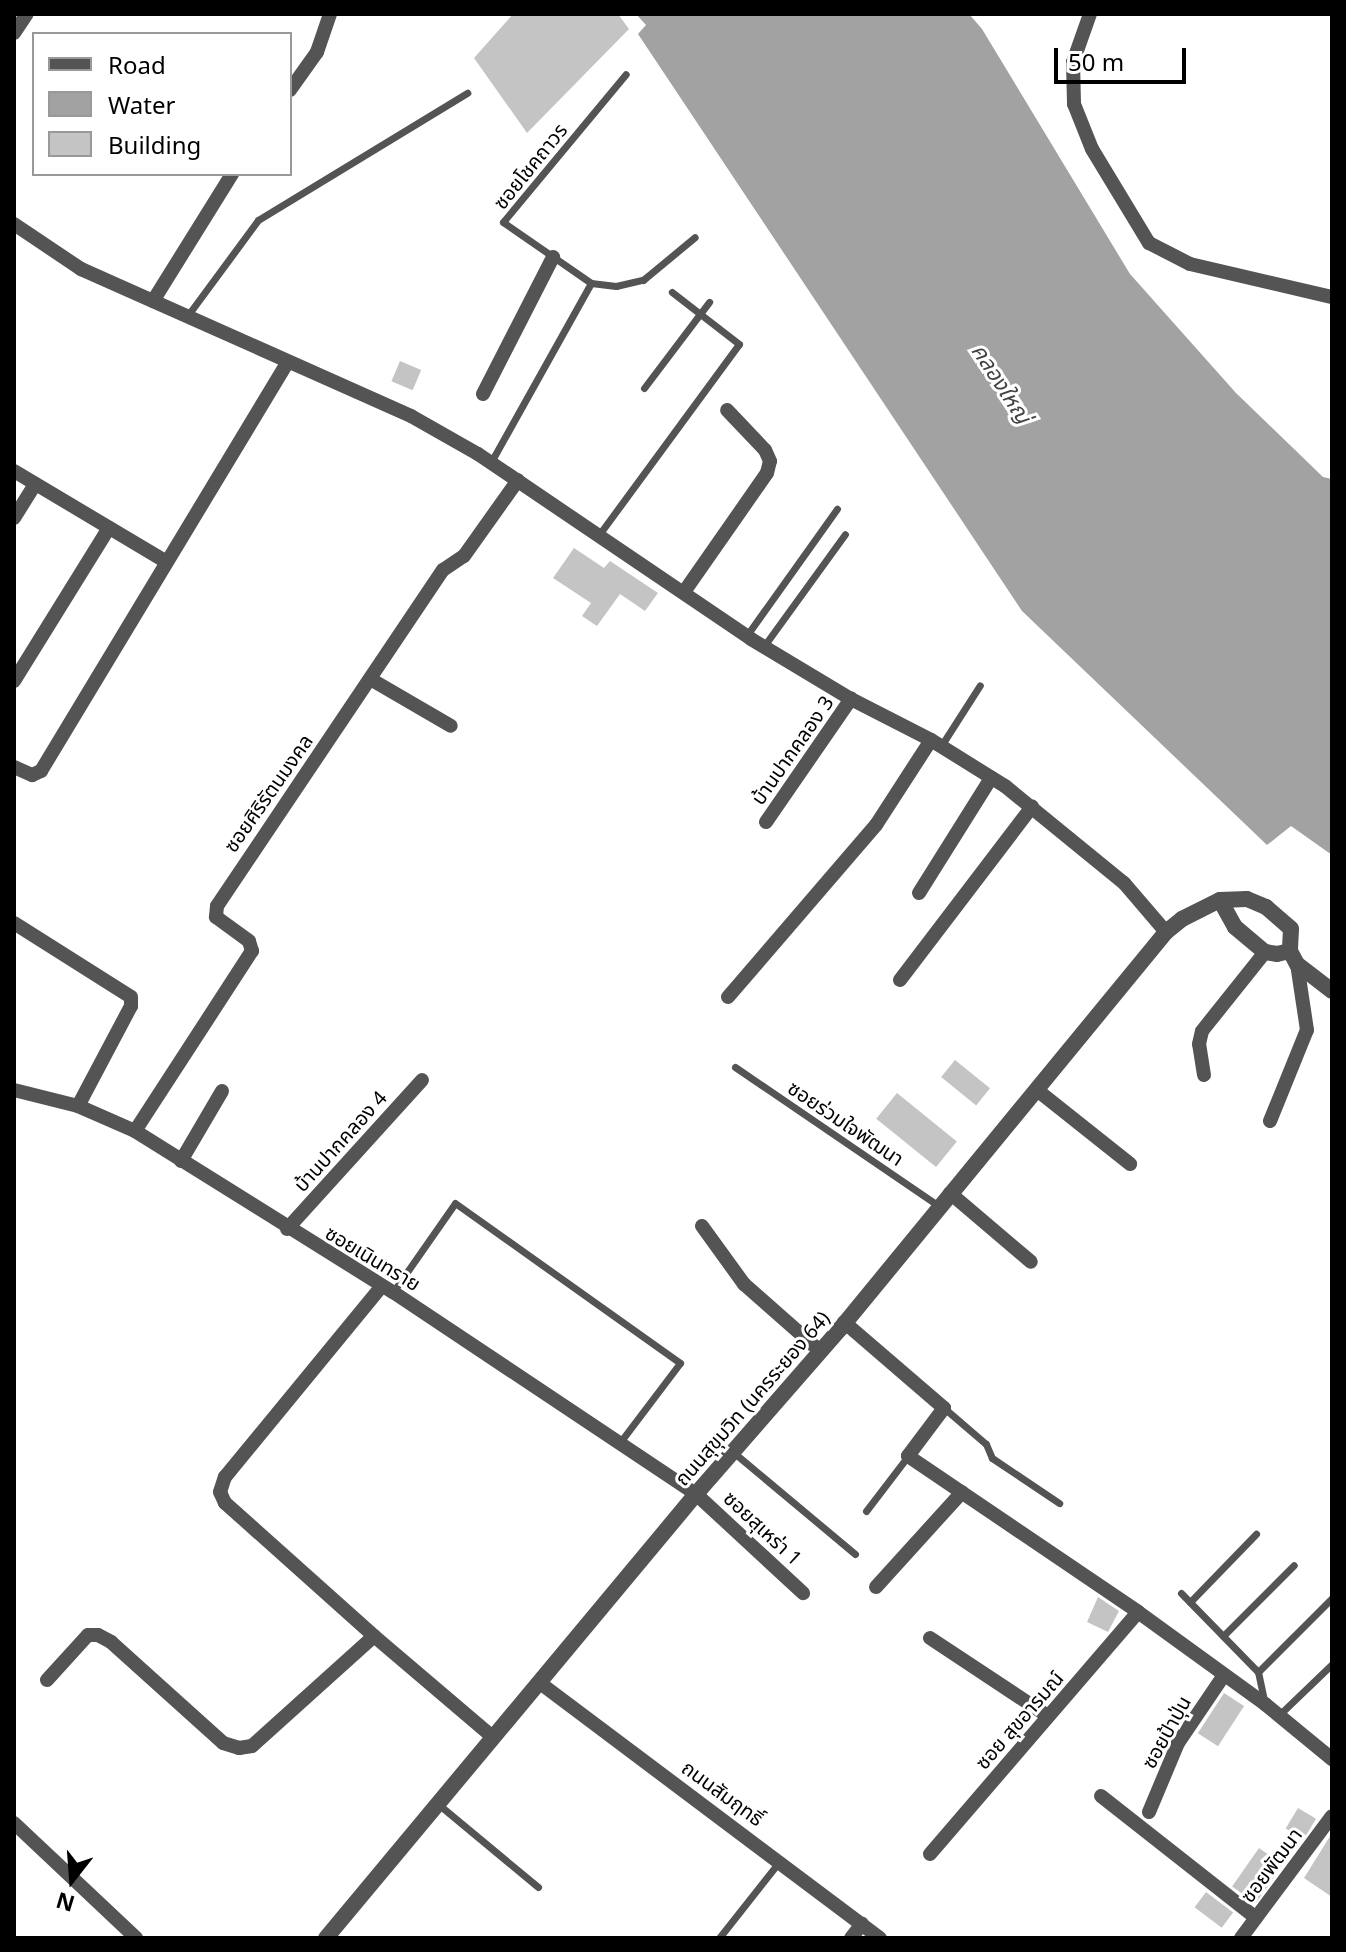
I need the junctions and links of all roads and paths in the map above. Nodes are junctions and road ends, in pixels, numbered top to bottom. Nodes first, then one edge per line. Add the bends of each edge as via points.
1 (27, 14) edge
2 (330, 14) edge
3 (1090, 14) edge
4 (14, 33) edge
5 (626, 74) dead end
6 (292, 87) edge
7 (467, 93) dead end
8 (231, 176) edge
9 (14, 224) edge
10 (695, 237) dead end
11 (553, 257) junction
12 (591, 283) junction
13 (672, 292) dead end
14 (1332, 297) edge
15 (153, 301) junction
16 (709, 302) dead end
17 (701, 313) junction
18 (188, 315) junction
19 (287, 363) junction
20 (644, 388) dead end
21 (483, 394) dead end
22 (727, 410) dead end
23 (491, 462) junction
24 (14, 471) edge
25 (518, 480) junction
26 (35, 484) junction
27 (837, 509) dead end
28 (14, 518) edge
29 (109, 528) junction
30 (845, 534) dead end
31 (598, 536) junction
32 (165, 561) junction
33 (684, 592) junction
34 (747, 635) junction
35 (764, 646) junction
36 (372, 680) junction
37 (14, 681) edge
38 (980, 685) dead end
39 (851, 699) junction
40 (451, 726) dead end
41 (936, 743) junction
42 (14, 767) edge
43 (991, 778) junction
44 (1032, 807) junction
45 (766, 822) dead end
46 (919, 893) dead end
47 (1220, 900) junction
48 (14, 923) edge
49 (1166, 932) junction
50 (1265, 952) junction
51 (1294, 958) junction
52 (900, 980) dead end
53 (1332, 991) edge
54 (728, 997) dead end
55 (735, 1067) dead end
56 (1204, 1075) dead end
57 (422, 1080) dead end
58 (14, 1090) edge
59 (1037, 1090) junction
60 (222, 1091) dead end
61 (78, 1106) junction
62 (1270, 1121) dead end
63 (135, 1131) junction
64 (181, 1161) junction
65 (1130, 1164) dead end
66 (944, 1199) junction
67 (702, 1226) dead end
68 (287, 1229) junction
69 (1031, 1262) dead end
70 (387, 1289) junction
71 (844, 1322) junction
72 (820, 1351) junction
73 (944, 1408) junction
74 (621, 1441) junction
75 (733, 1452) junction
76 (908, 1456) junction
77 (962, 1492) junction
78 (696, 1494) junction
79 (1059, 1503) dead end
80 (866, 1511) dead end
81 (1256, 1534) dead end
82 (855, 1554) dead end
83 (1294, 1565) dead end
84 (876, 1587) dead end
85 (803, 1593) dead end
86 (1181, 1593) dead end
87 (1332, 1598) edge
88 (1190, 1602) junction
89 (1138, 1612) junction
90 (374, 1636) junction
91 (1223, 1636) junction
92 (930, 1638) dead end
93 (1332, 1664) edge
94 (1258, 1672) junction
95 (1224, 1675) junction
96 (47, 1680) dead end
97 (540, 1683) junction
98 (1265, 1704) junction
99 (1279, 1715) junction
100 (1048, 1716) junction
101 (494, 1738) junction
102 (1332, 1759) edge
103 (1101, 1796) dead end
104 (438, 1803) junction
105 (1149, 1812) dead end
106 (1332, 1816) edge
107 (14, 1823) edge
108 (930, 1854) dead end
109 (781, 1861) junction
110 (538, 1887) dead end
111 (1256, 1918) junction
112 (862, 1924) junction
113 (136, 1938) edge
114 (326, 1938) edge
115 (719, 1938) edge
116 (851, 1938) edge
117 (880, 1938) edge
118 (1241, 1938) edge

1 - 4 street
2 - 6 street via 317,52
3 - 14 street via 1073,62 1074,104 1092,149 1149,243 1190,264
5 - 11 lane, ซอยโชคถาวร via 503,222
7 - 18 lane via 258,220
8 - 15 street
9 - 15 street via 81,269
10 - 12 lane via 643,280 616,286
11 - 12 lane, ซอยโชคถาวร
11 - 21 street
12 - 23 lane
13 - 17 lane
15 - 18 street
16 - 17 lane
17 - 20 lane
17 - 31 lane via 739,344
18 - 19 street
19 - 23 street via 411,416
19 - 32 street
22 - 33 street via 770,461 767,473
23 - 25 street
24 - 26 street
25 - 31 street
25 - 36 street, ซอยศิริรัตนมงคล via 464,556 443,570
26 - 28 street
26 - 29 street
27 - 34 lane
29 - 32 street
29 - 37 street
30 - 35 lane
31 - 33 street
32 - 42 street via 41,771 32,775
33 - 34 street
34 - 35 street
35 - 39 street
36 - 40 street
36 - 63 street, ซอยศิริรัตนมงคล via 217,906 216,917 249,941 252,951
38 - 41 lane
39 - 41 street
39 - 45 street, บ้านปากคลอง 3
41 - 43 street
41 - 54 street via 876,825
43 - 44 street
43 - 46 street
44 - 49 street via 1124,883
44 - 52 street
47 - 49 street, ถนนสุขุมวิท (นครระยอง 64)
47 - 50 street via 1235,927
47 - 51 street via 1247,899 1266,907 1291,929
48 - 61 street via 131,997
49 - 59 street, ถนนสุขุมวิท (นครระยอง 64)
50 - 51 street
50 - 56 street via 1202,1031
51 - 53 street
51 - 62 street via 1307,1030
55 - 66 lane, ซอยร่วมใจพัฒนา
57 - 68 street, บ้านปากคลอง 4
58 - 61 street, ซอยเนินทราย
59 - 65 street
59 - 66 street, ถนนสุขุมวิท (นครระยอง 64)
60 - 64 street
61 - 63 street, ซอยเนินทราย
63 - 64 street, ซอยเนินทราย
64 - 68 street, ซอยเนินทราย
66 - 69 street
66 - 71 street, ถนนสุขุมวิท (นครระยอง 64)
67 - 72 street via 744,1284
68 - 70 street, ซอยเนินทราย
70 - 74 street, ซอยเนินทราย
70 - 74 lane via 455,1203 680,1363
70 - 90 street via 225,1477 220,1492 225,1503
71 - 72 street, ถนนสุขุมวิท (นครระยอง 64)
71 - 73 street
72 - 75 street, ถนนสุขุมวิท (นครระยอง 64)
73 - 76 street
73 - 79 lane via 986,1444 992,1458
74 - 78 street, ซอยเนินทราย
75 - 78 street, ถนนสุขุมวิท (นครระยอง 64)
75 - 82 lane
76 - 77 street
76 - 80 lane
77 - 84 street
77 - 89 street
78 - 85 street, ซอยสุเหร่า 1
78 - 97 street, ถนนสุขุมวิท (นครระยอง 64)
81 - 88 lane
83 - 91 lane
86 - 88 lane
87 - 94 lane
88 - 91 lane
89 - 95 street
89 - 100 street, ซอย สุขอารมณ์
90 - 96 street via 252,1746 239,1748 223,1743 98,1635 88,1635
90 - 101 street
91 - 94 lane
92 - 100 street
93 - 99 lane
94 - 98 lane
95 - 98 street
95 - 105 street, ซอยป้าปุ่น via 1178,1743
97 - 101 street, ถนนสุขุมวิท (นครระยอง 64)
97 - 109 street, ถนนสัมฤทธิ์
98 - 99 street
99 - 102 street
100 - 108 street, ซอย สุขอารมณ์
101 - 104 street, ถนนสุขุมวิท (นครระยอง 64)
103 - 111 street
104 - 110 lane
104 - 114 street, ถนนสุขุมวิท (นครระยอง 64)
106 - 111 street, ซอยพัฒนา
107 - 113 street
109 - 112 street, ถนนสัมฤทธิ์
109 - 115 lane
111 - 118 street, ซอยพัฒนา
112 - 116 street
112 - 117 street, ถนนสัมฤทธิ์

